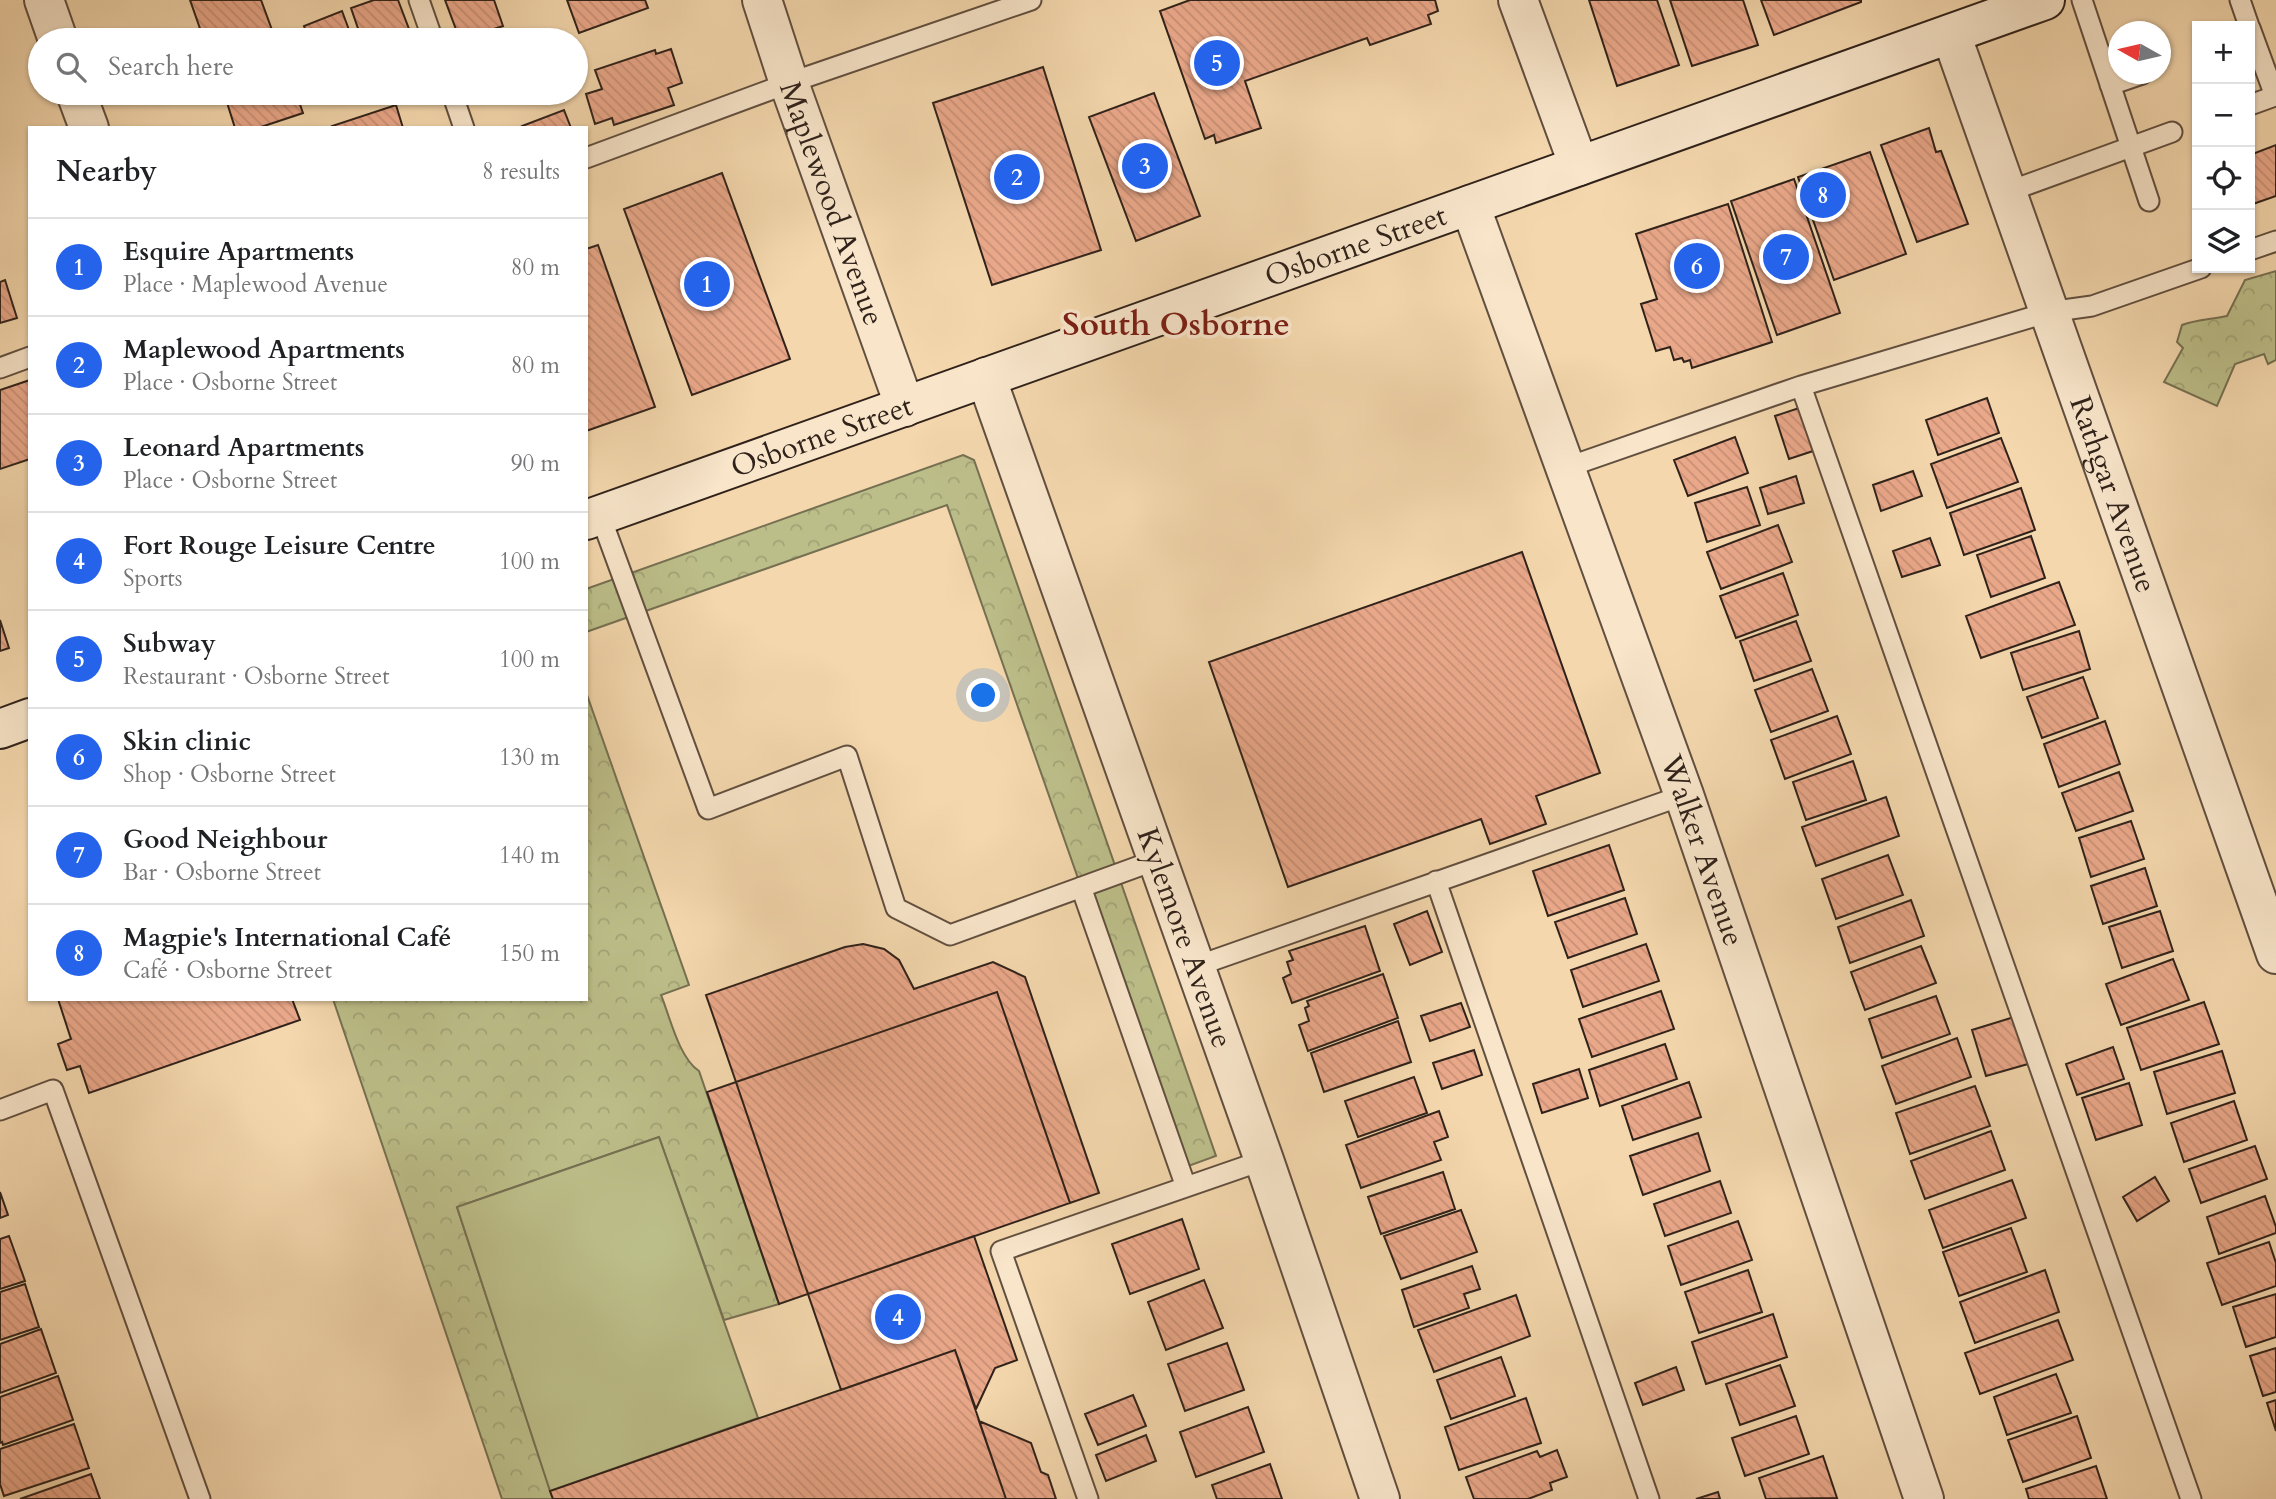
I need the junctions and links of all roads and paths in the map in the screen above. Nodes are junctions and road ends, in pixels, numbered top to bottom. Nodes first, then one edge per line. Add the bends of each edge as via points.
1 (44, 0) edge
2 (419, 0) edge
3 (762, 0) edge
4 (1031, 0) edge
5 (1518, 0) edge
6 (2045, 0) edge
7 (2082, 0) edge
8 (2240, 0) edge
9 (2247, 21) edge
10 (54, 28) edge
11 (429, 28) edge
12 (1951, 34) junction
13 (2255, 45) edge
14 (789, 83) junction
15 (2112, 84) edge
16 (2109, 85) junction
17 (2255, 103) edge
18 (80, 105) edge
19 (456, 105) edge
20 (88, 126) edge
21 (463, 126) edge
22 (2172, 132) dead end
23 (2131, 147) junction
24 (588, 157) edge
25 (1579, 166) junction
26 (2007, 192) junction
27 (2149, 201) dead end
28 (1470, 205) junction
29 (2276, 241) edge
30 (2255, 248) edge
31 (2192, 271) edge
32 (2049, 312) junction
33 (28, 358) edge
34 (0, 368) edge
35 (986, 377) junction
36 (1801, 386) junction
37 (905, 407) junction
38 (1565, 468) junction
39 (593, 517) edge
40 (28, 719) edge
41 (0, 729) edge
42 (1684, 795) junction
43 (1156, 860) junction
44 (1436, 881) junction
45 (1081, 887) junction
46 (2276, 954) edge
47 (1194, 967) junction
48 (0, 1110) edge
49 (1264, 1160) junction
50 (1186, 1187) junction
51 (200, 1499) edge
52 (1088, 1499) edge
53 (1380, 1499) edge
54 (1649, 1499) edge
55 (1924, 1499) edge
56 (2191, 1499) edge

1 - 10 street
2 - 11 lane
3 - 14 street, Maplewood Avenue
4 - 14 lane
5 - 25 street
6 - 12 street, Osborne Street
7 - 16 lane
8 - 9 lane
12 - 25 street, Osborne Street
12 - 26 street, Rathgar Avenue
13 - 17 lane via 2275,96
14 - 24 lane
14 - 37 street, Maplewood Avenue
15 - 16 lane
16 - 23 lane
18 - 20 street
19 - 21 lane
22 - 23 lane
23 - 26 lane
23 - 27 lane
25 - 28 street, Osborne Street
26 - 32 street, Rathgar Avenue
28 - 35 street, Osborne Street
28 - 38 street, Walker Avenue
29 - 30 lane
31 - 32 lane via 2092,306
32 - 36 lane
32 - 46 street, Rathgar Avenue
33 - 34 lane
35 - 37 street, Osborne Street
35 - 43 street, Kylemore Avenue
36 - 38 lane
36 - 56 lane
37 - 39 street, Osborne Street
38 - 42 street, Walker Avenue
39 - 45 lane via 708,809 847,756 896,908 950,934
40 - 41 street
42 - 44 lane
42 - 55 street, Walker Avenue
43 - 45 lane
43 - 47 street, Kylemore Avenue
44 - 47 lane
44 - 54 lane
45 - 50 lane
47 - 49 street, Kylemore Avenue
48 - 51 lane via 53,1090
49 - 50 lane
49 - 53 street, Kylemore Avenue
50 - 52 lane via 1001,1251

